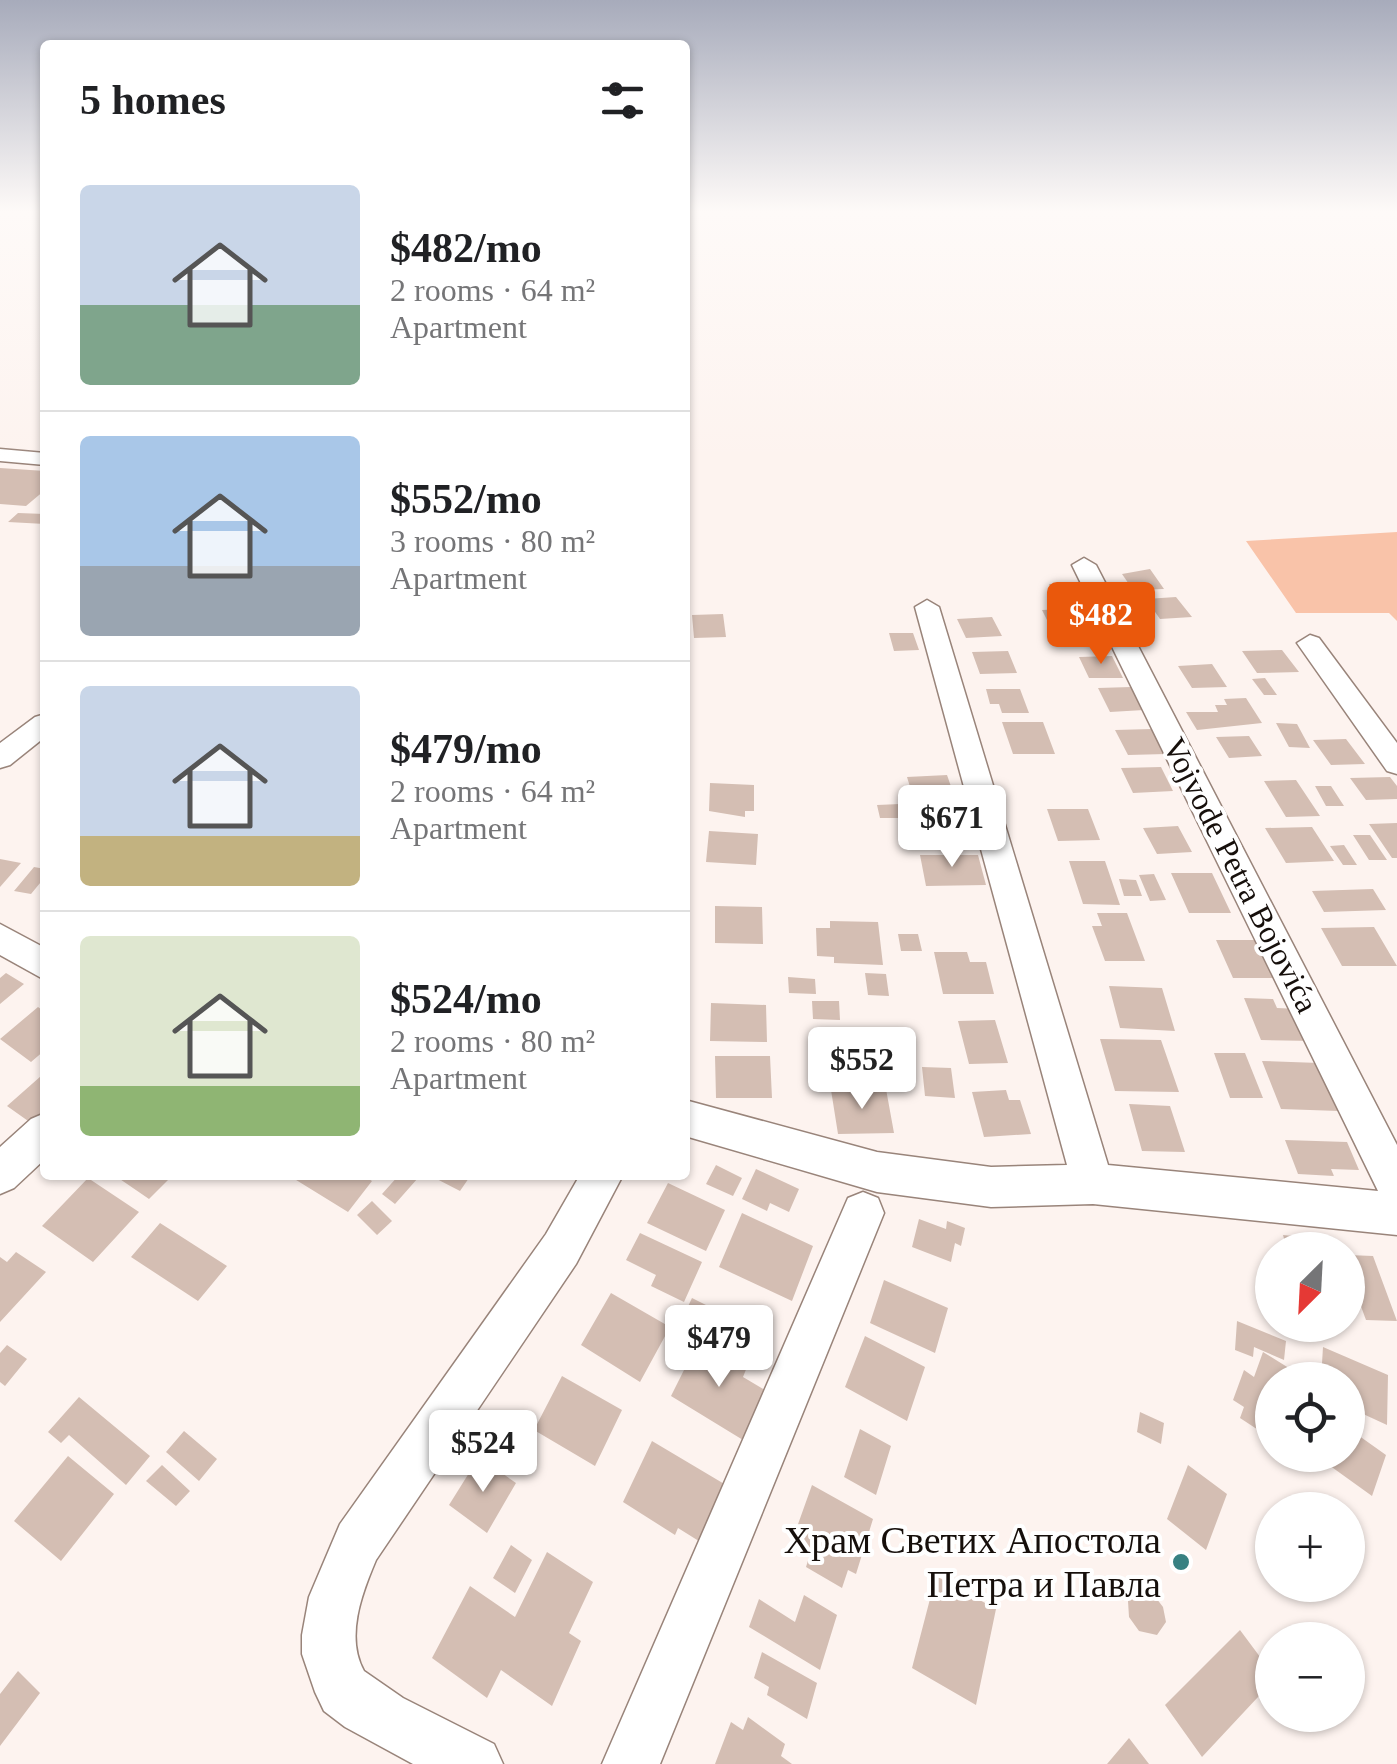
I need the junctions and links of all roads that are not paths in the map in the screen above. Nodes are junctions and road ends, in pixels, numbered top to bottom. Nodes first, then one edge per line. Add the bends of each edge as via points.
1 (0, 455) edge
2 (40, 459) edge
3 (1084, 565) dead end
4 (927, 607) dead end
5 (1310, 642) dead end
6 (40, 727) edge
7 (0, 758) edge
8 (1397, 764) edge
9 (0, 938) edge
10 (40, 963) edge
11 (690, 1119) edge
12 (40, 1137) edge
13 (0, 1174) edge
14 (600, 1180) edge
15 (1093, 1184) junction
16 (1397, 1187) edge
17 (863, 1213) dead end
18 (1397, 1214) edge
19 (474, 1764) edge
20 (631, 1764) edge

1 - 2 street
3 - 16 street, Vojvode Petra Bojovića
4 - 15 street
5 - 8 street
6 - 7 street
9 - 10 street
11 - 15 street via 877,1172 991,1187
12 - 13 street
14 - 19 street via 561,1249 358,1542 336,1591 327,1648 345,1694
15 - 18 street
17 - 20 street

